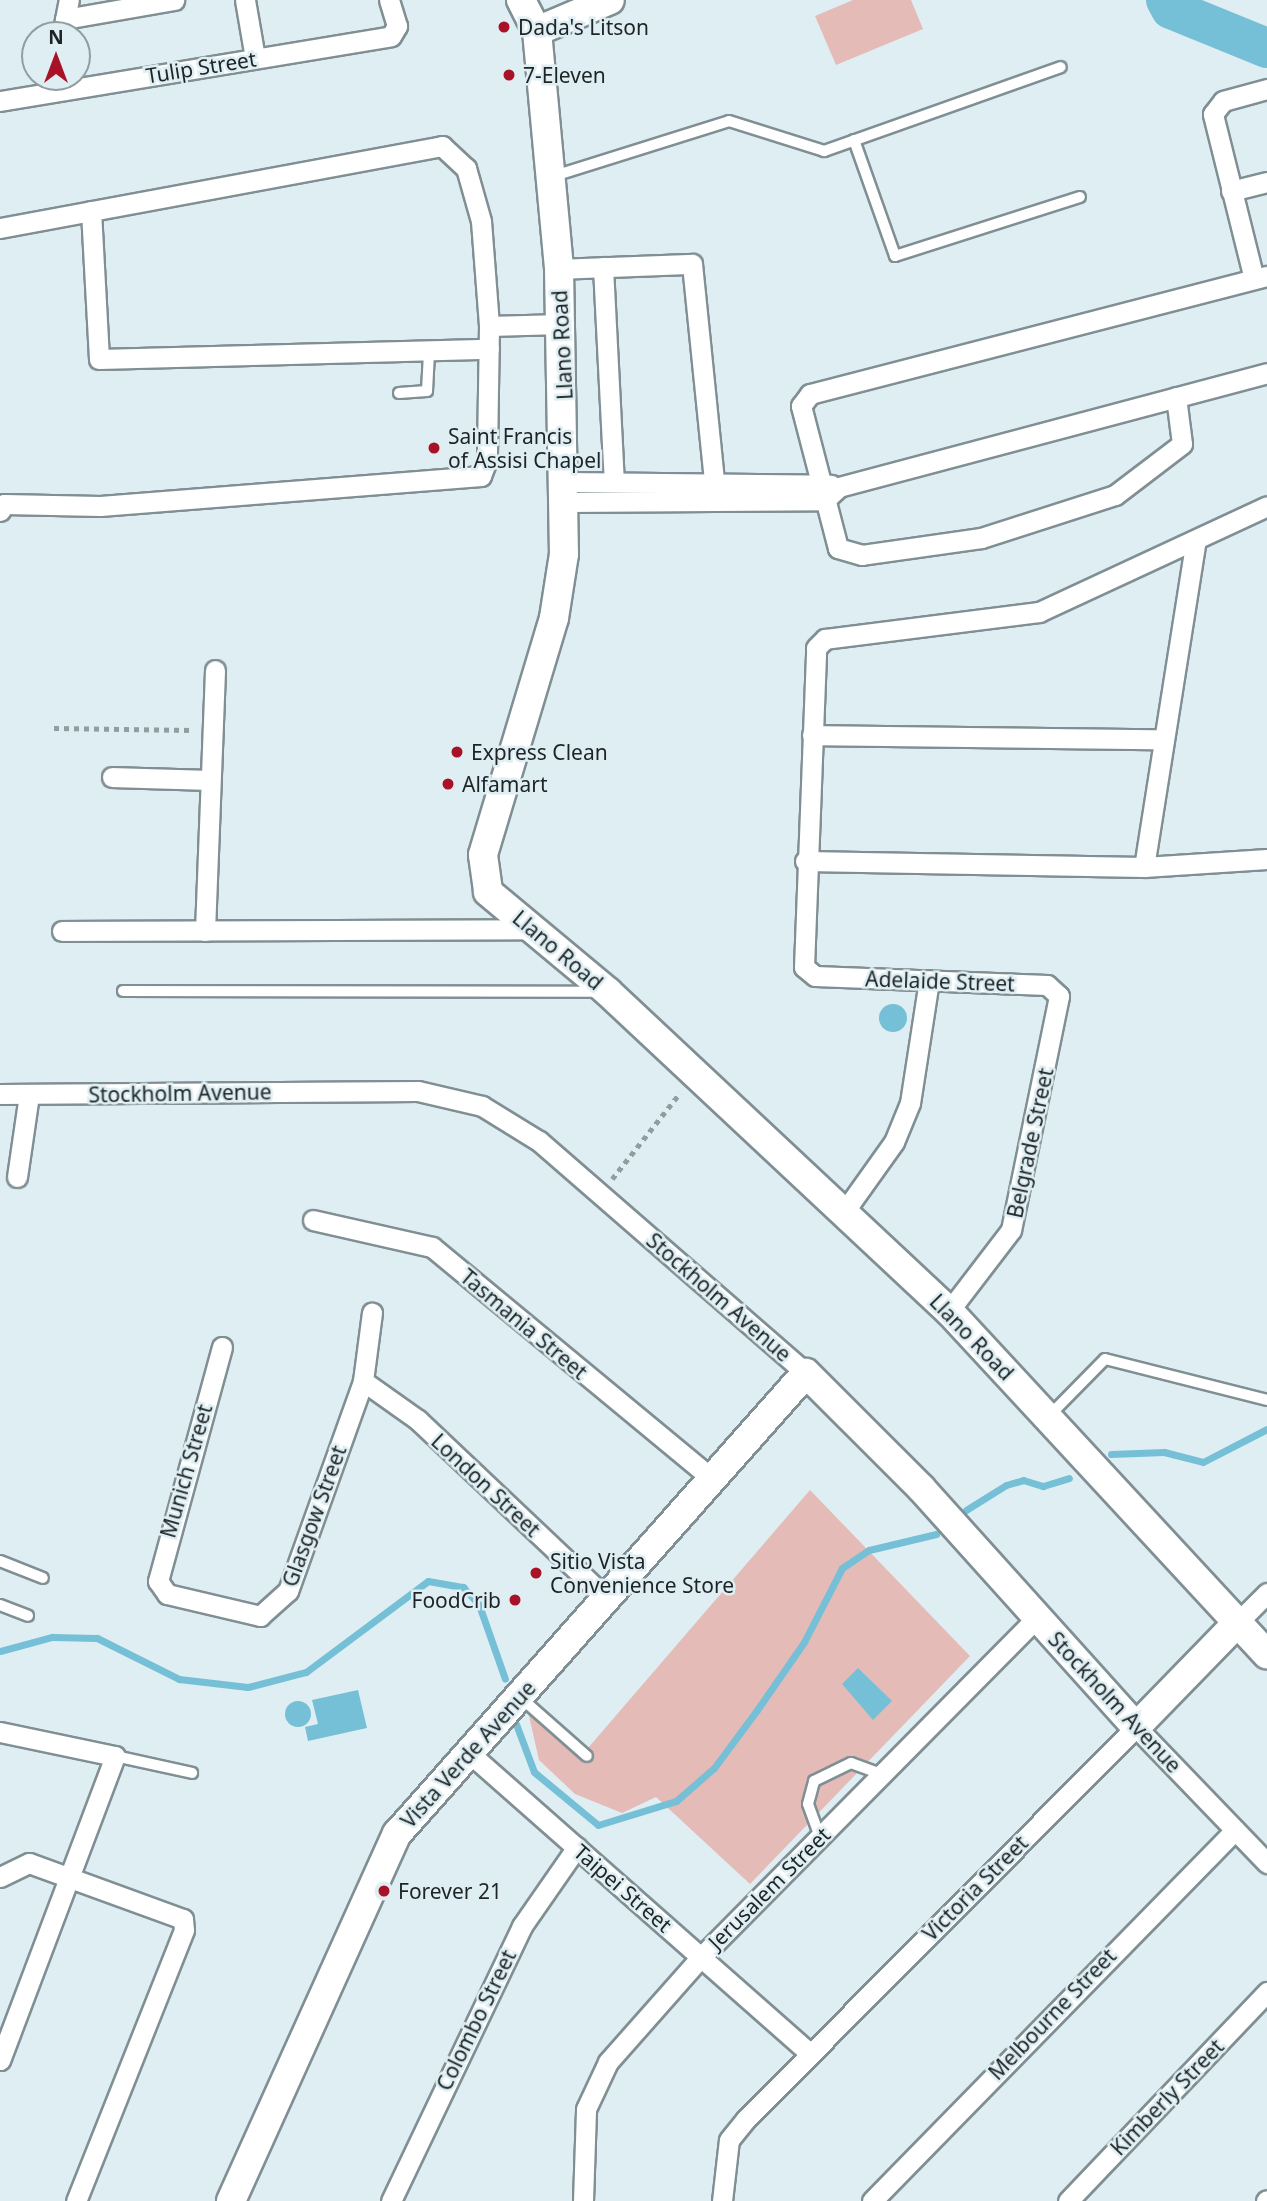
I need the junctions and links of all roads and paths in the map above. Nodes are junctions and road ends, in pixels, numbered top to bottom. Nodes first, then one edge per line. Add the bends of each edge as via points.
1 (174, 0) edge
2 (245, 0) edge
3 (389, 0) edge
4 (521, 0) edge
5 (610, 0) edge
6 (65, 18) edge
7 (537, 31) junction
8 (255, 58) junction
9 (1061, 67) dead end
10 (91, 79) edge
11 (1267, 89) edge
12 (31, 91) edge
13 (0, 101) edge
14 (854, 140) junction
15 (550, 178) junction
16 (1267, 182) edge
17 (1231, 191) junction
18 (1080, 197) dead end
19 (92, 211) junction
20 (0, 228) edge
21 (603, 267) junction
22 (559, 268) junction
23 (1261, 278) edge
24 (561, 324) junction
25 (489, 327) junction
26 (489, 349) junction
27 (429, 352) junction
28 (1267, 373) edge
29 (399, 393) dead end
30 (1176, 397) junction
31 (614, 481) junction
32 (714, 481) junction
33 (828, 489) junction
34 (566, 492) junction
35 (1267, 506) edge
36 (0, 511) edge
37 (1195, 544) junction
38 (215, 670) dead end
39 (54, 728) dead end
40 (211, 731) junction
41 (812, 735) junction
42 (1164, 739) junction
43 (112, 777) dead end
44 (209, 780) junction
45 (1267, 859) edge
46 (804, 861) junction
47 (1144, 867) junction
48 (535, 929) junction
49 (205, 931) junction
50 (62, 932) dead end
51 (929, 980) junction
52 (123, 991) dead end
53 (608, 992) junction
54 (1059, 996) joint
55 (696, 1074) junction
56 (0, 1094) edge
57 (29, 1095) junction
58 (17, 1177) dead end
59 (601, 1194) junction
60 (844, 1212) junction
61 (313, 1220) dead end
62 (949, 1311) junction
63 (372, 1313) dead end
64 (222, 1347) dead end
65 (806, 1373) junction
66 (363, 1381) junction
67 (1267, 1400) edge
68 (1048, 1417) junction
69 (710, 1477) junction
70 (0, 1561) edge
71 (43, 1578) dead end
72 (1267, 1593) edge
73 (167, 1594) joint
74 (604, 1595) junction
75 (0, 1605) edge
76 (28, 1616) dead end
77 (1037, 1616) junction
78 (1236, 1624) junction
79 (1267, 1654) edge
80 (520, 1697) junction
81 (1136, 1727) junction
82 (0, 1732) edge
83 (468, 1752) junction
84 (115, 1756) junction
85 (587, 1756) dead end
86 (192, 1773) dead end
87 (881, 1774) junction
88 (1235, 1830) junction
89 (820, 1837) junction
90 (577, 1847) junction
91 (1267, 1863) edge
92 (74, 1874) junction
93 (0, 1877) edge
94 (701, 1957) junction
95 (1267, 1992) edge
96 (809, 2053) junction
97 (0, 2060) edge
98 (76, 2201) edge
99 (231, 2201) edge
100 (391, 2201) edge
101 (583, 2201) edge
102 (722, 2201) edge
103 (872, 2201) edge
104 (1068, 2201) edge

1 - 6 street
2 - 8 street
3 - 8 street, Tulip Street via 397,26 391,36
4 - 7 main road, Llano Road
5 - 7 main road
7 - 15 main road, Llano Road
8 - 10 street, Tulip Street
9 - 14 lane
11 - 17 street via 1223,101 1213,114
12 - 13 street, Tulip Street
14 - 15 lane via 820,152 756,125 729,121
14 - 18 lane via 895,256
15 - 22 main road, Llano Road
16 - 17 street
17 - 23 street
19 - 20 street
19 - 25 street via 442,146 466,168 481,220
19 - 27 street via 99,359
21 - 22 street
21 - 31 street
21 - 32 street via 685,262 696,271
22 - 24 main road, Llano Road
23 - 33 street via 810,394 801,406
24 - 25 street
24 - 34 main road, Llano Road
25 - 26 street
26 - 27 street
26 - 36 street via 487,460 481,476 463,482 100,506 10,503
27 - 29 lane via 427,391
28 - 30 street
30 - 33 street
30 - 33 street via 1185,432 1175,455 1115,495 1039,524 894,553 850,554 838,548
31 - 32 street
31 - 34 street
32 - 33 street
33 - 34 street
34 - 48 main road, Llano Road via 554,618 481,873 488,892
35 - 37 street
37 - 41 street via 1039,612 825,639 816,648
37 - 42 street
38 - 40 street
39 - 40 path
40 - 44 street
41 - 42 street
41 - 46 street
42 - 47 street
43 - 44 street
44 - 49 street
45 - 47 street
46 - 47 street
46 - 51 street, Adelaide Street via 804,967 815,976
48 - 49 street
48 - 53 main road, Llano Road
49 - 50 street
51 - 54 street, Adelaide Street via 1047,985
51 - 60 street via 910,1103 894,1142
52 - 53 lane
53 - 55 main road, Llano Road
54 - 62 street, Belgrade Street via 1012,1230
55 - 59 path
55 - 60 main road, Llano Road
56 - 57 street, Stockholm Avenue
57 - 58 street
57 - 59 street, Stockholm Avenue via 377,1091 451,1096 508,1120
59 - 65 street, Stockholm Avenue
60 - 62 main road, Llano Road
61 - 69 street, Tasmania Street via 432,1247
62 - 68 main road, Llano Road
63 - 66 street, Glasgow Street
64 - 73 street, Munich Street via 157,1568
65 - 69 main road, Vista Verde Avenue
65 - 77 main road, Stockholm Avenue
66 - 73 street, Glasgow Street via 279,1605 260,1616
66 - 74 street, London Street via 418,1420
67 - 68 lane via 1105,1359
68 - 78 main road, Llano Road
69 - 74 main road, Vista Verde Avenue
70 - 71 lane
72 - 78 street, Victoria Street
74 - 80 main road, Vista Verde Avenue
75 - 76 lane
77 - 81 main road, Stockholm Avenue
77 - 87 street, Jerusalem Street
78 - 79 main road, Llano Road
78 - 81 main road, Victoria Street
80 - 83 main road, Vista Verde Avenue
80 - 85 lane
81 - 88 street, Stockholm Avenue
81 - 96 street, Victoria Street
82 - 84 street
83 - 90 street, Taipei Street
83 - 99 main road, Vista Verde Avenue via 397,1834 376,1869
84 - 86 lane
84 - 92 street
87 - 89 street, Jerusalem Street
87 - 89 lane via 851,1763 814,1781 808,1804
88 - 91 street, Stockholm Avenue
88 - 103 street, Melbourne Street
89 - 94 street, Jerusalem Street
90 - 94 street, Taipei Street
90 - 100 street, Colombo Street via 522,1926
92 - 93 street via 29,1863
92 - 97 street
92 - 98 street via 177,1913 184,1930
94 - 96 street, Taipei Street
94 - 101 street, Jerusalem Street via 595,2084 586,2109
95 - 104 street, Kimberly Street
96 - 102 street, Victoria Street via 729,2140

